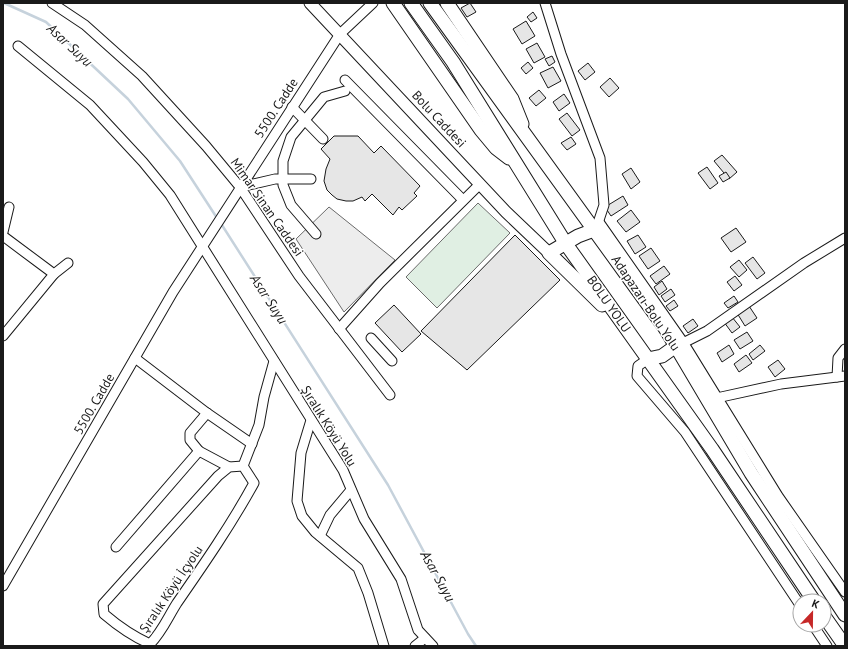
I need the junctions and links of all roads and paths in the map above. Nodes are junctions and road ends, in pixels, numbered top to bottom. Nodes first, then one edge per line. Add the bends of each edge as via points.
1 (52, 3) edge
2 (310, 3) edge
3 (373, 3) edge
4 (393, 3) edge
5 (411, 3) edge
6 (430, 3) edge
7 (447, 3) edge
8 (545, 3) edge
9 (340, 34) junction
10 (18, 46) dead end
11 (345, 80) dead end
12 (345, 90) dead end
13 (292, 107) junction
14 (305, 120) junction
15 (323, 139) dead end
16 (528, 140) junction
17 (517, 165) junction
18 (283, 179) junction
19 (311, 179) dead end
20 (480, 184) junction
21 (240, 187) junction
22 (463, 200) junction
23 (9, 207) dead end
24 (597, 226) junction
25 (3, 232) edge
26 (316, 234) dead end
27 (3, 236) edge
28 (845, 238) edge
29 (566, 244) junction
30 (202, 247) junction
31 (549, 253) junction
32 (68, 263) dead end
33 (54, 274) junction
34 (626, 328) junction
35 (339, 329) junction
36 (3, 336) edge
37 (371, 338) dead end
38 (679, 344) junction
39 (845, 349) edge
40 (135, 358) junction
41 (648, 359) junction
42 (274, 361) junction
43 (392, 361) dead end
44 (841, 377) edge
45 (390, 395) dead end
46 (713, 399) junction
47 (206, 413) junction
48 (311, 420) junction
49 (252, 444) junction
50 (199, 451) junction
51 (243, 466) junction
52 (229, 467) junction
53 (352, 490) junction
54 (320, 536) junction
55 (116, 547) dead end
56 (3, 586) edge
57 (845, 592) edge
58 (792, 593) edge
59 (809, 593) edge
60 (843, 612) edge
61 (832, 627) edge
62 (818, 633) edge
63 (425, 638) junction
64 (384, 646) edge
65 (415, 646) edge
66 (433, 646) edge
67 (827, 646) edge
68 (845, 646) edge

1 - 21 street, Mimar Sinan Caddesi via 85,25 142,76
2 - 9 main road, Bolu Caddesi
3 - 9 street, 5500. Cadde
4 - 17 highway via 481,130 496,148
5 - 17 highway, BOLU YOLU via 453,62
6 - 16 highway, Adapazarı-Bolu Yolu
7 - 16 highway via 512,98
8 - 24 street via 600,158 604,205
9 - 13 street, 5500. Cadde
9 - 20 main road, Bolu Caddesi
10 - 30 street, Şıralık Köyü Yolu via 90,105 138,156 170,195
11 - 22 street
12 - 14 street via 324,97
13 - 14 street
13 - 21 street, 5500. Cadde
14 - 15 street
14 - 18 street via 291,137 283,161
16 - 24 highway, Adapazarı-Bolu Yolu
17 - 29 highway, BOLU YOLU
18 - 19 street
18 - 21 street
18 - 26 street via 291,205
20 - 22 street
20 - 31 main road, Bolu Caddesi
21 - 30 street, 5500. Cadde
21 - 35 street, Mimar Sinan Caddesi via 299,276
22 - 35 street via 380,283
23 - 25 street
24 - 29 highway
24 - 38 highway, Adapazarı-Bolu Yolu via 665,328
27 - 33 street
28 - 38 street via 804,263 707,331
29 - 31 highway
29 - 34 highway, BOLU YOLU
30 - 40 street, 5500. Cadde
30 - 42 street, Şıralık Köyü Yolu
31 - 34 highway
32 - 33 street
33 - 36 street
34 - 41 highway, BOLU YOLU
35 - 45 street, Mimar Sinan Caddesi
37 - 43 street
38 - 41 highway via 662,356
38 - 46 highway, Adapazarı-Bolu Yolu
39 - 44 street via 838,358
40 - 47 street
40 - 56 street, 5500. Cadde
41 - 58 street via 638,366 637,376 685,432
41 - 59 highway, BOLU YOLU
42 - 48 street, Şıralık Köyü Yolu
42 - 49 street
44 - 46 street via 781,384
46 - 57 street
46 - 60 highway, Adapazarı-Bolu Yolu via 751,473
47 - 49 street
47 - 50 street via 190,433 190,440
48 - 53 street, Şıralık Köyü Yolu via 343,470
48 - 54 street via 301,453 297,501 302,516
49 - 51 street
50 - 52 street
50 - 55 street
51 - 52 street
51 - 52 street, Şıralık Köyü İçyolu via 254,483 233,520 157,637 150,644 138,639 104,614 104,604 163,535
53 - 54 street via 330,515
53 - 63 street, Şıralık Köyü Yolu via 364,519 401,579 418,630
54 - 64 street via 358,568
61 - 68 highway
62 - 67 street
63 - 65 street
63 - 66 street, Şıralık Köyü Yolu

